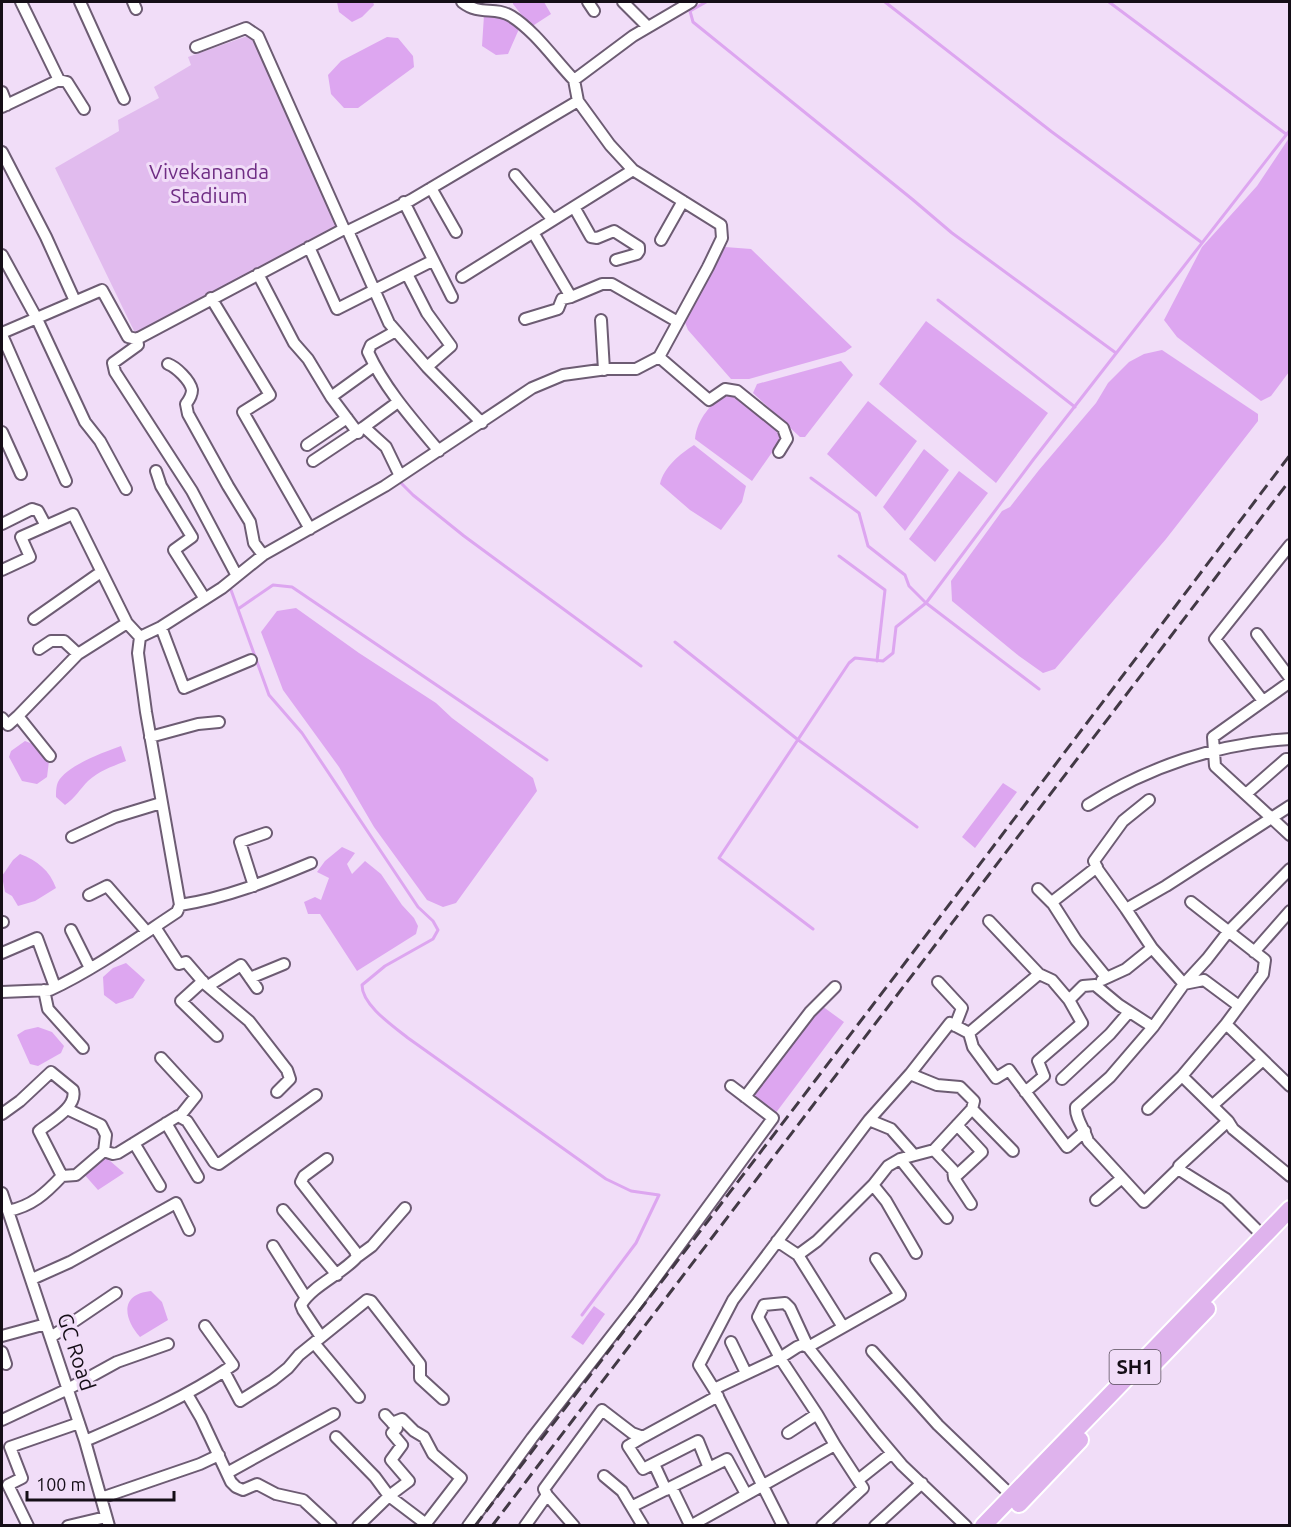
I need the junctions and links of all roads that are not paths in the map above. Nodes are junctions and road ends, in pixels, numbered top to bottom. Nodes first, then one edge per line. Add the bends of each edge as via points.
1 (21, 2) edge
2 (80, 2) edge
3 (462, 2) edge
4 (623, 2) edge
5 (691, 2) edge
6 (677, 5) edge
7 (648, 27) junction
8 (196, 47) dead end
9 (59, 80) junction
10 (574, 80) junction
11 (2, 92) edge
12 (124, 99) dead end
13 (578, 101) junction
14 (4, 106) edge
15 (84, 109) dead end
16 (2, 152) edge
17 (633, 170) junction
18 (515, 175) dead end
19 (431, 188) junction
20 (683, 201) junction
21 (404, 202) junction
22 (574, 207) junction
23 (553, 220) junction
24 (346, 230) junction
25 (456, 232) dead end
26 (534, 234) junction
27 (661, 240) dead end
28 (309, 247) junction
29 (2, 255) edge
30 (616, 260) dead end
31 (432, 261) junction
32 (258, 274) junction
33 (407, 274) junction
34 (462, 277) dead end
35 (375, 292) junction
36 (452, 297) dead end
37 (571, 297) junction
38 (212, 298) junction
39 (75, 301) junction
40 (37, 319) junction
41 (525, 319) dead end
42 (601, 320) dead end
43 (678, 322) junction
44 (396, 330) junction
45 (2, 334) edge
46 (137, 339) junction
47 (659, 357) junction
48 (168, 364) dead end
49 (374, 366) junction
50 (428, 367) junction
51 (604, 370) junction
52 (331, 397) junction
53 (398, 402) junction
54 (347, 418) junction
55 (482, 423) junction
56 (361, 430) junction
57 (2, 432) edge
58 (307, 445) dead end
59 (439, 451) junction
60 (779, 452) dead end
61 (313, 461) dead end
62 (156, 471) dead end
63 (21, 474) dead end
64 (400, 476) junction
65 (66, 481) dead end
66 (126, 489) dead end
67 (2, 524) edge
68 (46, 526) junction
69 (310, 529) junction
70 (1290, 545) edge
71 (263, 555) junction
72 (2, 570) edge
73 (101, 572) junction
74 (237, 576) junction
75 (205, 599) junction
76 (34, 619) dead end
77 (127, 622) junction
78 (161, 627) junction
79 (1257, 634) dead end
80 (140, 637) junction
81 (39, 649) dead end
82 (78, 654) junction
83 (251, 660) dead end
84 (1290, 680) edge
85 (1263, 701) junction
86 (18, 716) junction
87 (219, 722) dead end
88 (4, 724) edge
89 (150, 737) junction
90 (1290, 739) edge
91 (1214, 752) junction
92 (50, 756) dead end
93 (1290, 759) edge
94 (1246, 794) junction
95 (1149, 800) dead end
96 (161, 803) junction
97 (1088, 805) dead end
98 (1290, 806) edge
99 (1270, 817) junction
100 (266, 833) dead end
101 (1290, 835) edge
102 (72, 837) dead end
103 (311, 863) dead end
104 (1097, 867) junction
105 (1290, 869) edge
106 (254, 886) junction
107 (1038, 889) dead end
108 (89, 895) dead end
109 (1052, 902) junction
110 (1191, 902) dead end
111 (180, 905) junction
112 (1126, 909) junction
113 (1290, 911) edge
114 (989, 921) dead end
115 (151, 929) junction
116 (71, 930) dead end
117 (1228, 932) junction
118 (1152, 948) junction
119 (1254, 952) junction
120 (2, 954) edge
121 (284, 964) dead end
122 (90, 968) junction
123 (1039, 974) junction
124 (1106, 977) junction
125 (250, 978) junction
126 (938, 982) dead end
127 (206, 983) junction
128 (1184, 984) junction
129 (1095, 985) junction
130 (835, 987) dead end
131 (257, 988) dead end
132 (49, 989) junction
133 (2, 992) edge
134 (1069, 1000) junction
135 (1239, 1006) junction
136 (1129, 1012) junction
137 (1226, 1024) junction
138 (955, 1026) junction
139 (1153, 1027) junction
140 (969, 1032) junction
141 (217, 1036) dead end
142 (83, 1048) dead end
143 (161, 1058) dead end
144 (1263, 1060) junction
145 (910, 1074) junction
146 (1182, 1076) junction
147 (1062, 1078) dead end
148 (1289, 1084) edge
149 (731, 1086) dead end
150 (277, 1092) dead end
151 (1025, 1092) junction
152 (316, 1095) dead end
153 (746, 1097) junction
154 (1213, 1105) junction
155 (1148, 1108) dead end
156 (67, 1109) junction
157 (972, 1109) junction
158 (2, 1114) edge
159 (180, 1116) junction
160 (869, 1120) junction
161 (1228, 1121) junction
162 (166, 1123) junction
163 (957, 1125) junction
164 (1086, 1131) junction
165 (134, 1143) junction
166 (934, 1150) junction
167 (104, 1151) junction
168 (1013, 1151) dead end
169 (914, 1155) junction
170 (327, 1159) dead end
171 (900, 1159) junction
172 (1178, 1169) junction
173 (62, 1176) junction
174 (1290, 1176) edge
175 (198, 1177) dead end
176 (954, 1178) junction
177 (1122, 1178) junction
178 (873, 1185) junction
179 (160, 1186) dead end
180 (2, 1193) edge
181 (1096, 1200) dead end
182 (971, 1204) dead end
183 (405, 1208) dead end
184 (1290, 1209) edge
185 (283, 1210) dead end
186 (8, 1211) junction
187 (947, 1218) dead end
188 (1290, 1225) edge
189 (189, 1230) dead end
190 (1263, 1236) junction
191 (777, 1241) junction
192 (273, 1246) dead end
193 (916, 1253) dead end
194 (798, 1255) junction
195 (357, 1257) junction
196 (876, 1259) dead end
197 (337, 1275) junction
198 (32, 1279) junction
199 (116, 1293) dead end
200 (306, 1298) junction
201 (46, 1324) junction
202 (205, 1326) dead end
203 (843, 1327) junction
204 (2, 1336) edge
205 (51, 1337) junction
206 (317, 1340) junction
207 (731, 1342) dead end
208 (168, 1344) dead end
209 (808, 1347) junction
210 (872, 1351) dead end
211 (780, 1358) junction
212 (224, 1371) junction
213 (746, 1373) junction
214 (68, 1389) junction
215 (716, 1393) junction
216 (186, 1394) junction
217 (359, 1397) dead end
218 (443, 1399) dead end
219 (334, 1414) dead end
220 (817, 1414) junction
221 (2, 1420) edge
222 (79, 1423) junction
223 (788, 1433) dead end
224 (336, 1437) dead end
225 (642, 1437) junction
226 (85, 1441) junction
227 (835, 1444) junction
228 (892, 1453) junction
229 (219, 1455) junction
230 (654, 1464) junction
231 (709, 1468) junction
232 (227, 1473) junction
233 (604, 1476) dead end
234 (858, 1480) junction
235 (922, 1483) junction
236 (762, 1485) junction
237 (669, 1489) junction
238 (746, 1494) junction
239 (547, 1495) junction
240 (389, 1496) junction
241 (1012, 1496) junction
242 (100, 1498) junction
243 (633, 1506) junction
244 (107, 1521) edge
245 (425, 1525) edge
246 (693, 1525) edge
247 (28, 1526) edge
248 (68, 1526) edge
249 (331, 1526) edge
250 (358, 1526) edge
251 (468, 1526) edge
252 (525, 1526) edge
253 (573, 1526) edge
254 (643, 1526) edge
255 (783, 1526) edge
256 (822, 1526) edge
257 (875, 1526) edge
258 (966, 1526) edge
259 (983, 1526) edge
260 (998, 1526) edge

1 - 9 street
2 - 12 street
3 - 10 street via 477,10 510,15
4 - 7 street
5 - 6 street
6 - 7 street
7 - 10 street
8 - 24 street via 246,28 258,36
9 - 14 street
9 - 15 street via 67,82
10 - 13 street
11 - 14 street
13 - 17 street
13 - 19 street
16 - 39 street
17 - 20 street
17 - 22 street
18 - 23 street
19 - 21 street
19 - 25 street
20 - 27 street
20 - 43 street via 721,225 722,238
21 - 24 street
21 - 31 street
22 - 23 street
22 - 30 street via 591,237 614,231 639,247 637,254
23 - 26 street
24 - 28 street
24 - 35 street
26 - 34 street
26 - 37 street
28 - 32 street
28 - 35 street via 337,309
29 - 40 street
31 - 33 street
31 - 36 street
32 - 38 street
32 - 52 street via 294,343
33 - 35 street
33 - 50 street via 427,313 451,346
35 - 44 street
37 - 41 street via 562,299 558,309
37 - 43 street via 602,284 612,284
38 - 46 street
38 - 69 street via 270,394 243,412
39 - 40 street
39 - 46 street via 102,290 128,337
40 - 45 street
40 - 66 street via 85,422
42 - 51 street
43 - 47 street
44 - 49 street via 368,348
44 - 50 street
45 - 65 street
46 - 74 street via 138,345 113,363 115,372 192,491
47 - 51 street via 636,369
47 - 60 street via 709,400 725,389 737,391 783,428 787,440
48 - 71 street via 191,388 186,404 188,414 250,522 254,543
49 - 52 street
49 - 53 street
50 - 55 street
51 - 55 street via 563,375 532,388
52 - 54 street
53 - 56 street
53 - 59 street
54 - 56 street
54 - 58 street
55 - 59 street
56 - 61 street
56 - 64 street via 386,447
57 - 63 street
59 - 64 street
62 - 75 street via 192,537 174,550
64 - 69 street
67 - 68 street via 36,509
68 - 72 street via 21,537 30,557
68 - 73 street via 73,514
69 - 71 street
70 - 85 street via 1215,639
71 - 74 street
73 - 76 street
73 - 77 street
74 - 75 street
75 - 78 street
77 - 80 street
77 - 82 street
78 - 80 street
78 - 83 street via 184,688
79 - 84 street
80 - 89 street via 138,653
81 - 82 street via 51,641 64,641
82 - 86 street
84 - 85 street
85 - 91 street via 1213,737
86 - 88 street
86 - 92 street
87 - 89 street
89 - 96 street
90 - 91 street
91 - 94 street via 1215,766
91 - 97 street via 1138,777
93 - 94 street
94 - 99 street
95 - 104 street via 1122,821 1094,861
96 - 102 street via 115,817
96 - 111 street
98 - 99 street
99 - 101 street
99 - 112 street
100 - 106 street via 240,842
103 - 106 street
104 - 109 street
104 - 112 street
105 - 117 street
106 - 111 street
107 - 109 street
108 - 115 street via 107,886
109 - 124 street
110 - 117 street
111 - 115 street via 177,912
112 - 118 street
113 - 119 street
114 - 123 street
115 - 122 street
115 - 127 street via 180,964 186,962
116 - 122 street
117 - 119 street
117 - 128 street
118 - 124 street via 1126,969
118 - 128 street
119 - 135 street via 1265,960 1263,974
120 - 132 street via 37,938
121 - 125 street
122 - 132 street
123 - 134 street via 1052,980
123 - 140 street
124 - 129 street
125 - 127 street via 241,965
125 - 131 street
126 - 138 street via 962,1008
127 - 141 street via 181,1001
127 - 150 street via 249,1021 287,1070 290,1079
128 - 135 street via 1204,980
128 - 139 street
129 - 134 street via 1083,987
129 - 136 street
130 - 153 street via 810,1011
132 - 133 street
132 - 142 street via 48,1009
134 - 151 street via 1082,1023 1038,1061 1044,1076
135 - 137 street
136 - 139 street
136 - 147 street
137 - 144 street
137 - 146 street
138 - 140 street
138 - 145 street via 950,1023
139 - 164 street via 1110,1077 1077,1107 1076,1114
140 - 151 street via 973,1047 996,1078 1009,1070
143 - 159 street via 196,1096
144 - 148 street
144 - 154 street
145 - 157 street via 937,1085 960,1087 974,1101
145 - 160 street
146 - 154 street
146 - 155 street
149 - 153 street
151 - 164 street via 1067,1147
152 - 159 street via 219,1164
153 - 251 street via 773,1118
154 - 161 street
156 - 158 street via 75,1094 51,1072
156 - 167 street via 105,1129
156 - 173 street via 39,1131
157 - 163 street
157 - 168 street
159 - 162 street
160 - 169 street via 891,1130
160 - 191 street
161 - 172 street
161 - 174 street via 1233,1130
162 - 165 street
162 - 175 street
163 - 166 street
163 - 176 street via 982,1152
164 - 177 street via 1088,1140
165 - 167 street via 118,1153
165 - 179 street
166 - 169 street
166 - 176 street via 953,1170
167 - 173 street via 76,1175
169 - 171 street
170 - 195 street via 301,1182
171 - 178 street via 888,1166
171 - 187 street
172 - 177 street via 1144,1202
172 - 190 street via 1226,1199
173 - 186 street via 44,1196
176 - 182 street
177 - 181 street
178 - 193 street
178 - 194 street
180 - 186 street, GC Road
183 - 195 street via 372,1246
184 - 190 main road, SH1
185 - 197 street
186 - 198 street, GC Road
188 - 260 main road, SH1
189 - 198 street via 176,1203
190 - 241 main road, SH1
191 - 194 street
191 - 215 street via 733,1300 699,1365
192 - 200 street
194 - 203 street
195 - 197 street
196 - 203 street via 900,1295
197 - 200 street
198 - 201 street, GC Road
199 - 205 street
200 - 206 street via 301,1305
201 - 204 street
201 - 205 street, GC Road
202 - 212 street via 233,1365
203 - 209 street
205 - 214 street, GC Road
206 - 212 street via 273,1380 240,1401
206 - 217 street
206 - 218 street via 364,1302 371,1301 420,1364 420,1378
207 - 213 street
208 - 214 street via 117,1362
209 - 211 street via 802,1345
209 - 211 street via 785,1303 764,1305 758,1317
209 - 228 street
210 - 241 street via 938,1425
211 - 213 street
211 - 220 street
212 - 216 street
213 - 215 street
214 - 221 street
214 - 222 street, GC Road
215 - 225 street
215 - 236 street
216 - 226 street
216 - 229 street
219 - 232 street
220 - 223 street
220 - 227 street
222 - 226 street, GC Road
222 - 247 street via 10,1447 22,1478 8,1485
224 - 240 street
225 - 230 street via 628,1446 643,1469
225 - 239 street via 603,1410 544,1490
226 - 242 street, GC Road
227 - 234 street
227 - 236 street
228 - 234 street
228 - 235 street
229 - 232 street
229 - 242 street
230 - 231 street via 698,1441
230 - 237 street
231 - 237 street
231 - 238 street via 728,1459
232 - 249 street via 236,1487 243,1490 257,1484 276,1494 303,1500
233 - 243 street
234 - 256 street via 863,1488
235 - 257 street
235 - 258 street
236 - 238 street
236 - 255 street
237 - 243 street
237 - 246 street
238 - 246 street
239 - 252 street
239 - 253 street
240 - 245 street
240 - 245 street via 409,1481 391,1460 402,1445 392,1432 397,1428 389,1419 402,1419 461,1478
240 - 250 street
241 - 259 main road, SH1
242 - 244 street, GC Road
243 - 254 street
244 - 248 street

